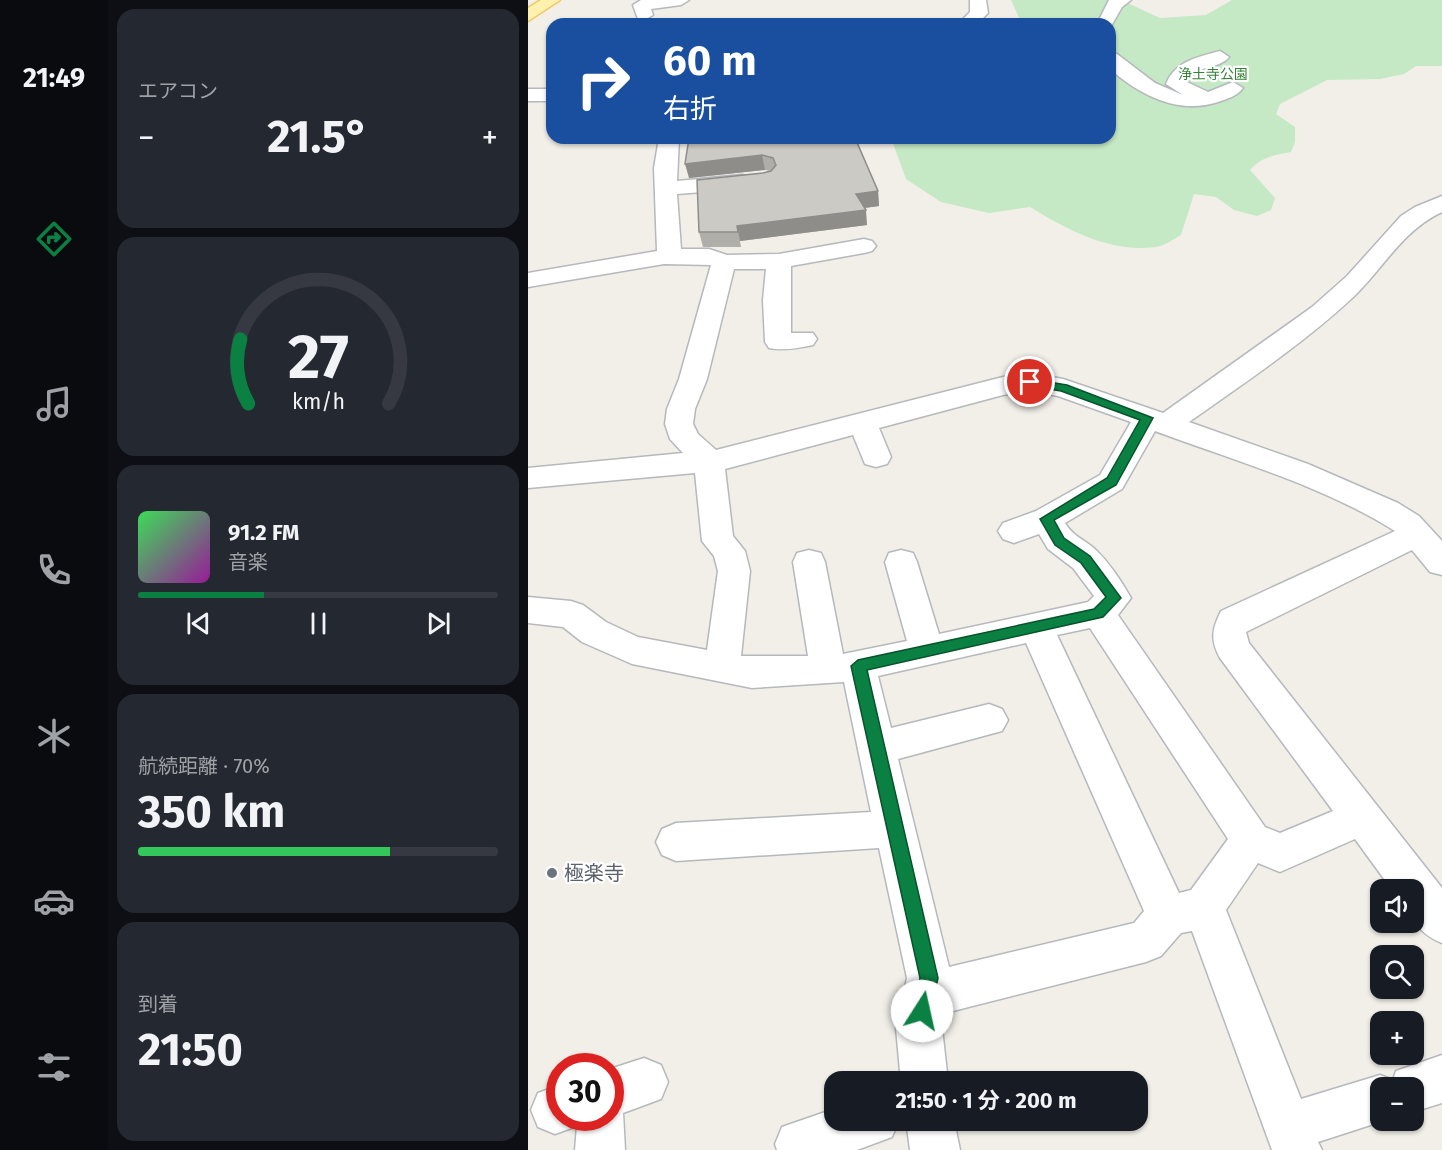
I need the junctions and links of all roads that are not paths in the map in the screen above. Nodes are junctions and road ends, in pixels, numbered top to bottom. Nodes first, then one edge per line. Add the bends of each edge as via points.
1 (552, 0) edge
2 (681, 0) edge
3 (978, 0) edge
4 (1123, 0) edge
5 (644, 15) dead end
6 (528, 16) edge
7 (693, 16) dead end
8 (974, 18) edge
9 (1109, 18) edge
10 (1220, 57) dead end
11 (1116, 64) edge
12 (1233, 88) dead end
13 (1207, 99) junction
14 (669, 144) edge
15 (765, 179) edge
16 (666, 188) junction
17 (1442, 203) edge
18 (864, 246) dead end
19 (669, 257) junction
20 (779, 261) junction
21 (724, 262) junction
22 (528, 280) edge
23 (804, 339) dead end
24 (1156, 422) junction
25 (863, 423) junction
26 (876, 457) dead end
27 (709, 461) junction
28 (528, 478) edge
29 (1047, 519) junction
30 (1014, 531) dead end
31 (1418, 534) junction
32 (809, 562) dead end
33 (902, 562) dead end
34 (1442, 563) edge
35 (528, 610) edge
36 (1098, 613) junction
37 (1036, 629) junction
38 (927, 651) junction
39 (722, 667) junction
40 (843, 668) junction
41 (989, 720) dead end
42 (877, 748) junction
43 (1362, 817) junction
44 (895, 829) junction
45 (1251, 840) junction
46 (676, 842) dead end
47 (1186, 911) junction
48 (1442, 922) edge
49 (926, 995) junction
50 (924, 1071) edge
51 (1442, 1079) edge
52 (1424, 1085) edge
53 (1370, 1104) edge
54 (601, 1131) edge
55 (840, 1131) edge
56 (932, 1131) edge
57 (1293, 1139) edge
58 (799, 1144) dead end
59 (600, 1150) edge
60 (935, 1150) edge

1 - 6 main road
2 - 5 street via 642,5
2 - 7 street
3 - 8 street via 979,13
4 - 9 street via 1115,4
10 - 13 street via 1186,69 1178,77 1176,84
11 - 13 street via 1172,100
12 - 13 street
14 - 16 street
15 - 16 street
16 - 19 street
17 - 24 street via 1408,219 1344,292 1287,340
18 - 20 street
19 - 21 street via 709,256
19 - 22 street
20 - 21 street
20 - 23 street via 778,342
21 - 27 street via 719,327 693,379 679,424 685,439
24 - 25 street via 1063,388 1030,382
24 - 29 street via 1111,482
24 - 31 street via 1297,471 1387,511
25 - 26 street
25 - 27 street
27 - 28 street
27 - 39 street via 718,541 729,550 734,571
29 - 30 street
29 - 36 street via 1059,541 1085,559 1114,598
31 - 34 street
31 - 43 street via 1233,621 1229,632 1232,648
32 - 40 street
33 - 38 street
35 - 39 street via 570,614 594,632 632,650
36 - 37 street
36 - 45 street
37 - 38 street
37 - 47 street
38 - 40 street
39 - 40 street via 752,673
40 - 42 street
41 - 42 street
42 - 44 street
43 - 45 street via 1280,853
43 - 48 street
44 - 46 street
44 - 49 street via 929,978
45 - 47 street
47 - 49 street via 1146,940
47 - 57 street
49 - 50 street via 919,1028
51 - 52 street
53 - 57 street
54 - 59 street
55 - 58 street
56 - 60 street

